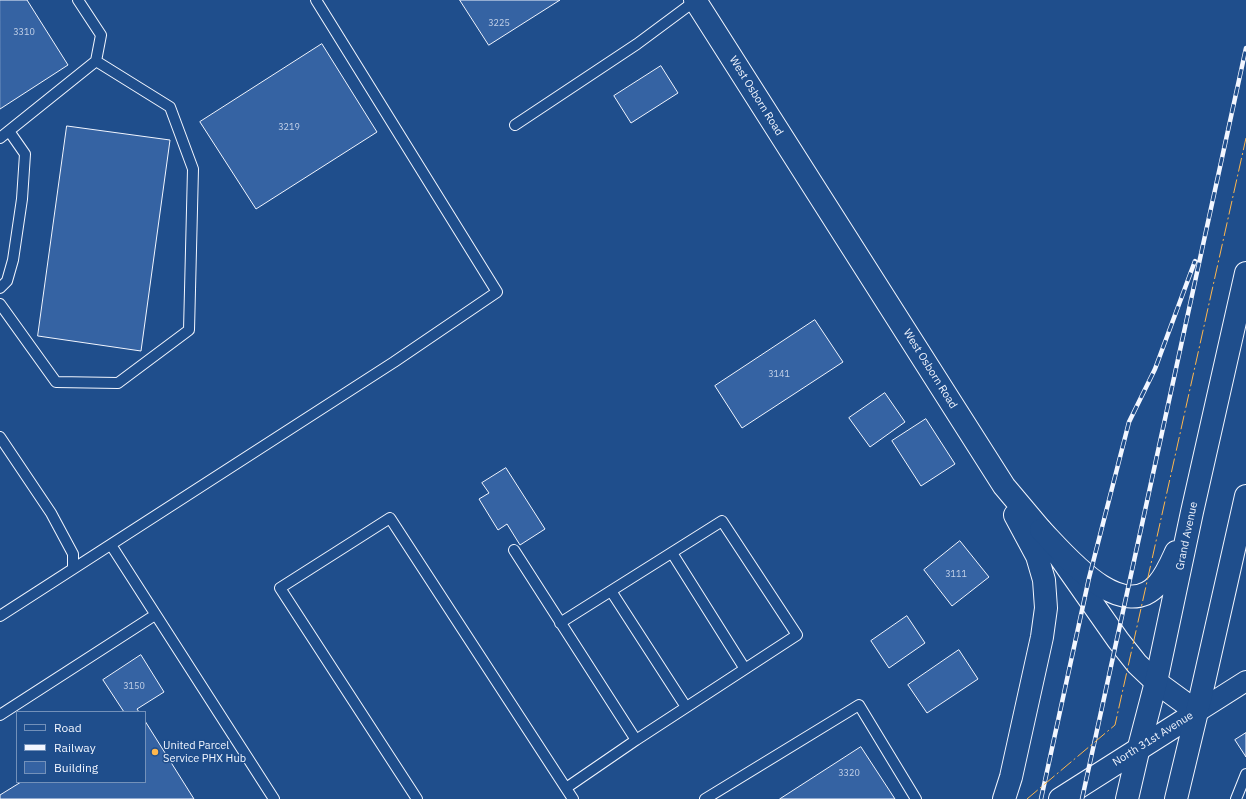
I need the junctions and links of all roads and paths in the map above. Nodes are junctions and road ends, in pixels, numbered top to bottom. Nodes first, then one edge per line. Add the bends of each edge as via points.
1 (78, 0) edge
2 (316, 0) edge
3 (695, 0) edge
4 (96, 61) junction
5 (515, 125) dead end
6 (9, 131) junction
7 (0, 138) edge
8 (1246, 273) edge
9 (0, 288) edge
10 (0, 304) edge
11 (0, 437) edge
12 (1004, 486) junction
13 (1246, 496) edge
14 (1192, 512) junction
15 (1041, 530) junction
16 (111, 545) junction
17 (514, 550) dead end
18 (672, 553) junction
19 (73, 569) junction
20 (612, 591) junction
21 (155, 615) junction
22 (0, 616) edge
23 (560, 623) junction
24 (746, 669) junction
25 (1246, 681) edge
26 (1156, 682) junction
27 (686, 707) junction
28 (1197, 712) junction
29 (0, 715) edge
30 (636, 740) junction
31 (1139, 747) junction
32 (1246, 774) edge
33 (566, 788) junction
34 (274, 799) edge
35 (417, 799) edge
36 (573, 799) edge
37 (706, 799) edge
38 (916, 799) edge
39 (1004, 799) edge
40 (1060, 799) edge
41 (1127, 799) edge
42 (1176, 799) edge
43 (1236, 799) edge

1 - 4 lane via 101,35
2 - 16 lane via 497,292 394,362
3 - 5 lane via 637,44
3 - 12 main road, West Osborn Road
4 - 6 lane
4 - 10 lane via 170,107 193,169 189,330 118,383 56,382
6 - 7 lane
6 - 9 lane via 25,154 25,161 13,260 7,281
8 - 14 main road, Grand Avenue
11 - 19 lane via 51,513 73,554
12 - 15 main road, West Osborn Road
12 - 39 main road via 1014,514 1037,556 1044,580 1046,608 1042,637
13 - 28 main road
14 - 15 main road via 1177,550 1158,584 1150,591 1132,597 1118,594 1089,578
14 - 26 main road, Grand Avenue
15 - 26 main road, West Osborn Road via 1118,640
16 - 19 lane
16 - 21 lane
17 - 23 lane
18 - 20 lane
18 - 24 lane
18 - 24 lane via 722,521 797,635
19 - 22 lane
20 - 23 lane
20 - 27 lane
21 - 29 lane
21 - 34 lane
23 - 30 lane
24 - 27 lane
25 - 28 street, North 31st Avenue
26 - 28 main road, West Osborn Road
26 - 31 main road, Grand Avenue
27 - 30 lane
28 - 31 main road, North 31st Avenue
28 - 42 main road
30 - 33 lane
31 - 40 main road, North 31st Avenue
31 - 41 main road, Grand Avenue
32 - 43 lane
33 - 35 lane via 390,518 280,588
33 - 36 lane
37 - 38 lane via 859,705

